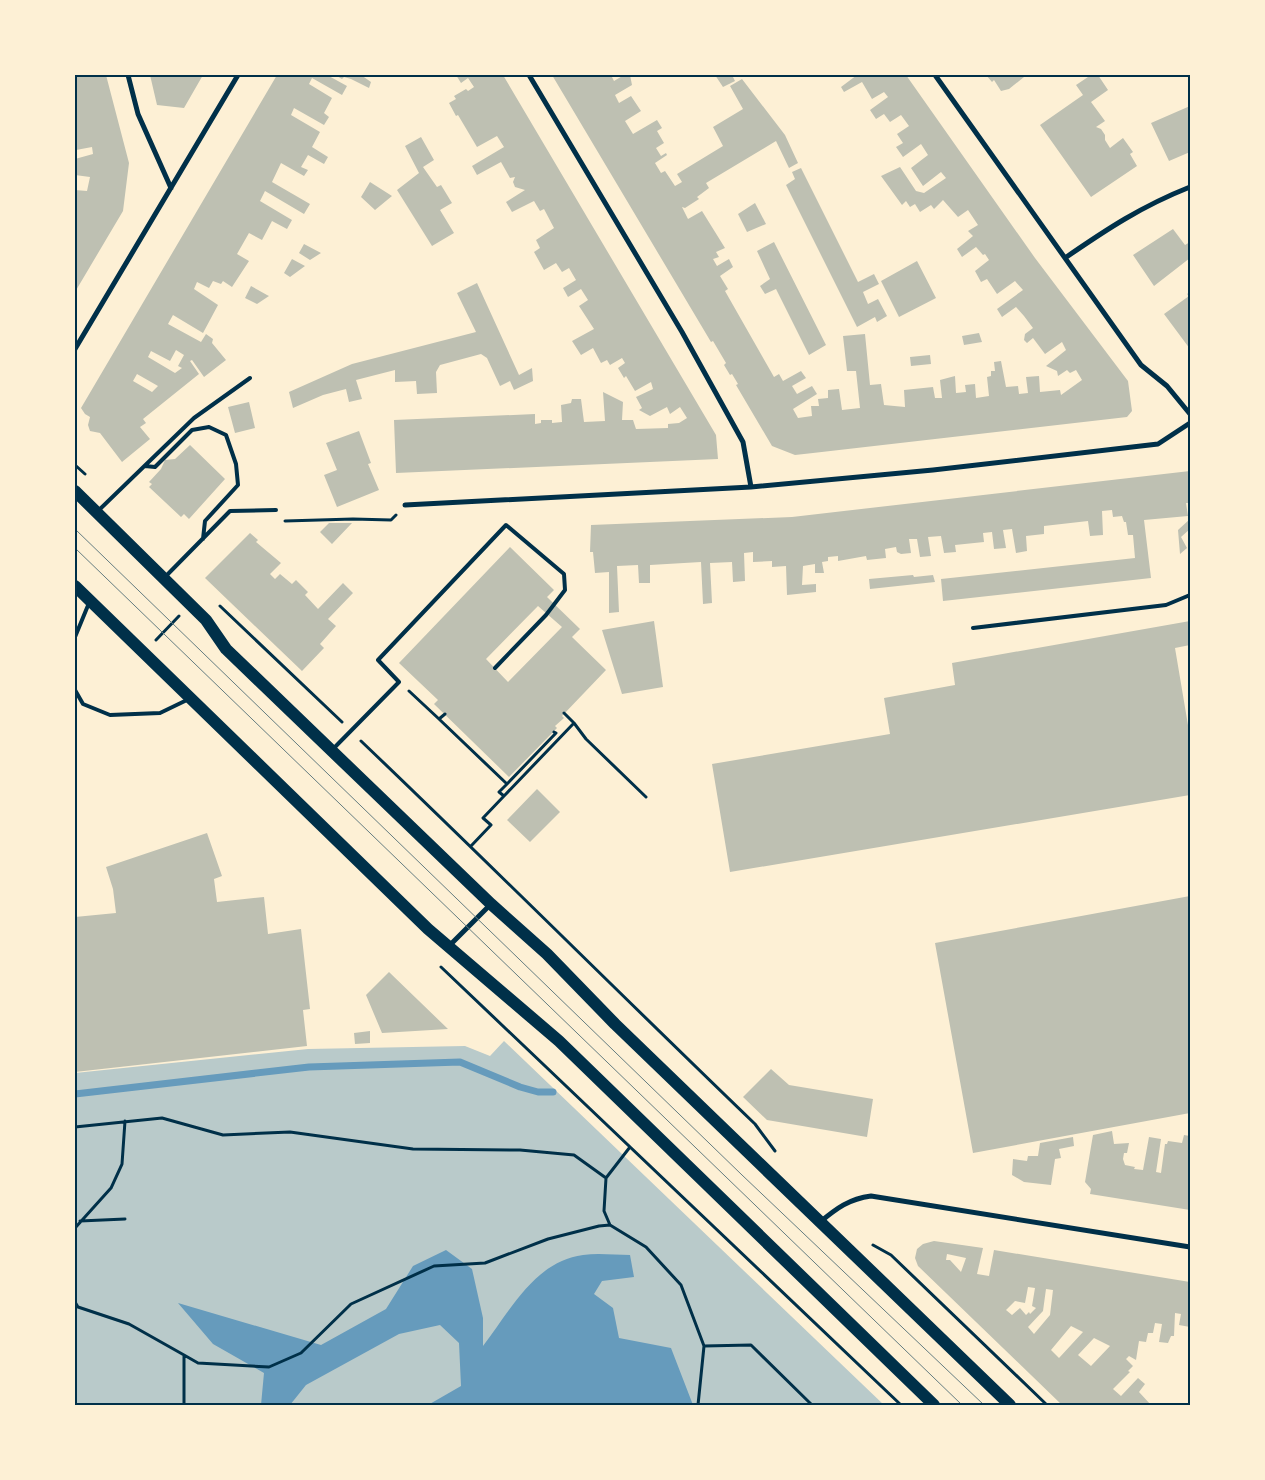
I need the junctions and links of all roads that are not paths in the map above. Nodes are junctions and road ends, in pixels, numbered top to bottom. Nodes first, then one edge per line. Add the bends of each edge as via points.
1 (128, 75) edge
2 (238, 75) edge
3 (529, 75) edge
4 (935, 75) edge
5 (1190, 187) edge
6 (171, 188) junction
7 (1065, 258) junction
8 (75, 349) edge
9 (250, 378) dead end
10 (1190, 414) edge
11 (1190, 423) edge
12 (145, 466) junction
13 (751, 487) junction
14 (75, 491) edge
15 (405, 505) road end
16 (276, 510) dead end
17 (97, 512) junction
18 (203, 539) junction
19 (164, 578) junction
20 (75, 586) edge
21 (1190, 595) edge
22 (90, 600) junction
23 (973, 628) dead end
24 (75, 637) edge
25 (495, 668) dead end
26 (75, 690) edge
27 (192, 698) junction
28 (331, 751) junction
29 (491, 904) junction
30 (448, 946) junction
31 (820, 1222) junction
32 (1190, 1247) edge
33 (934, 1405) edge
34 (1010, 1405) edge

1 - 6 street via 138,114
2 - 6 street
3 - 13 street via 682,332 743,442
4 - 7 street
5 - 7 street via 1122,219
6 - 8 street
7 - 10 street via 1141,365 1166,386
9 - 12 lane via 194,418
11 - 13 street via 1158,444
12 - 17 lane
12 - 18 lane via 155,467 192,430 209,427 226,435 236,464 238,485 205,521
13 - 15 street
14 - 17 main road
16 - 18 lane via 230,511
17 - 19 main road
18 - 19 lane
19 - 28 main road via 206,620 226,649
20 - 22 main road
21 - 23 lane via 1166,605
22 - 24 lane
22 - 27 main road
25 - 28 lane via 546,615 565,590 564,574 506,525 378,660 399,682
26 - 27 lane via 84,704 110,714 160,713
27 - 30 main road
28 - 29 main road
29 - 30 street
29 - 31 main road via 547,954
30 - 33 main road via 560,1041
31 - 32 street via 839,1206 856,1198 871,1196
31 - 34 main road

